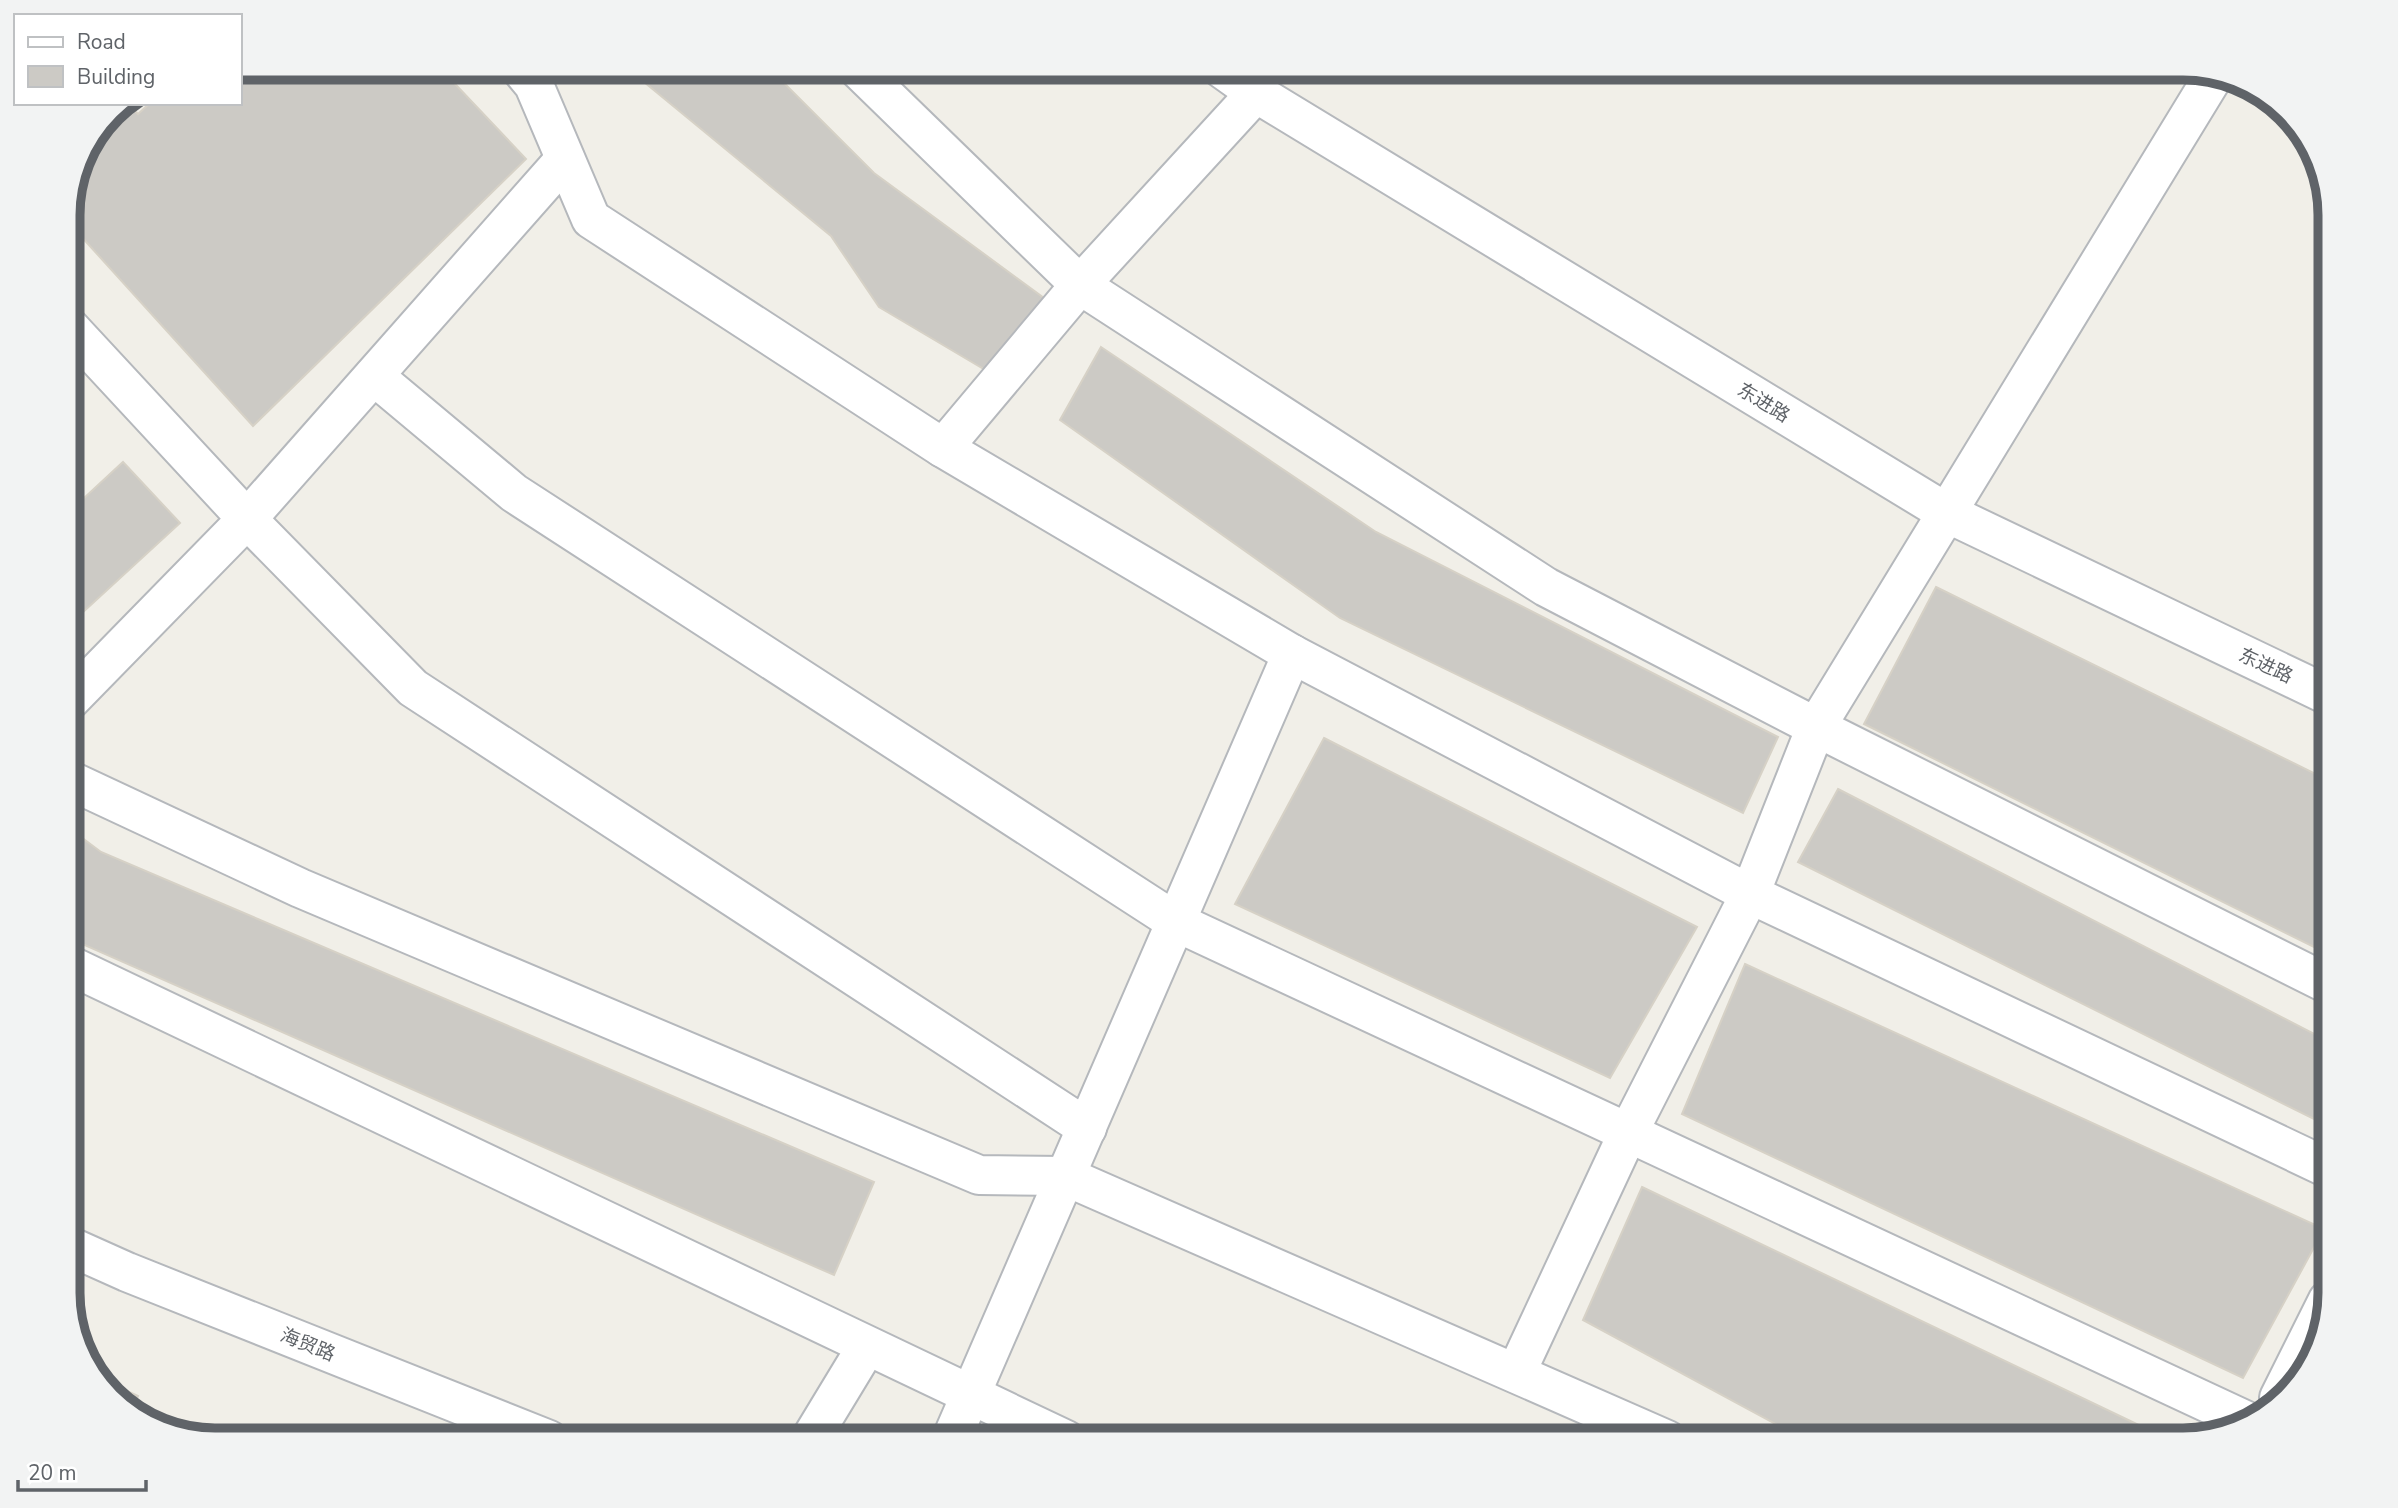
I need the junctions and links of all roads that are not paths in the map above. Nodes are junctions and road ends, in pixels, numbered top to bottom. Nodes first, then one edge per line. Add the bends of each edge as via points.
1 (530, 80) edge
2 (869, 80) edge
3 (1238, 80) edge
4 (2210, 84) edge
5 (1256, 93) junction
6 (565, 159) junction
7 (1080, 285) junction
8 (81, 340) edge
9 (374, 376) junction
10 (943, 447) junction
11 (1947, 513) junction
12 (247, 519) junction
13 (1292, 654) junction
14 (81, 689) edge
15 (2317, 690) edge
16 (1816, 727) junction
17 (81, 786) edge
18 (1750, 894) junction
19 (1176, 922) junction
20 (81, 971) edge
21 (2318, 979) edge
22 (1087, 1128) junction
23 (1628, 1133) junction
24 (2318, 1162) edge
25 (1065, 1176) junction
26 (81, 1251) edge
27 (2310, 1336) edge
28 (867, 1346) junction
29 (2293, 1370) edge
30 (1516, 1373) junction
31 (971, 1395) junction
32 (2236, 1416) edge
33 (519, 1428) edge
34 (817, 1428) edge
35 (956, 1428) edge
36 (1041, 1428) edge
37 (1640, 1428) edge

1 - 6 street
2 - 7 street
3 - 5 street, 东进路
4 - 11 street
5 - 7 street
5 - 11 street, 东进路
6 - 9 street
6 - 10 street via 591,219
7 - 10 street
7 - 16 street via 1546,587
8 - 12 street
9 - 12 street
9 - 19 street via 514,493
10 - 13 street
11 - 15 street, 东进路
11 - 16 street
12 - 14 street
12 - 22 street via 413,688
13 - 18 street
13 - 19 street
16 - 18 street
16 - 21 street
17 - 25 street via 300,888 979,1175
18 - 23 street
18 - 24 street
19 - 22 street
19 - 23 street
20 - 28 street
22 - 25 street
23 - 30 street
23 - 32 street
25 - 30 street
25 - 31 street
26 - 33 street, 海贸路
27 - 29 street
28 - 31 street
28 - 34 street
30 - 37 street
31 - 35 street
31 - 36 street

